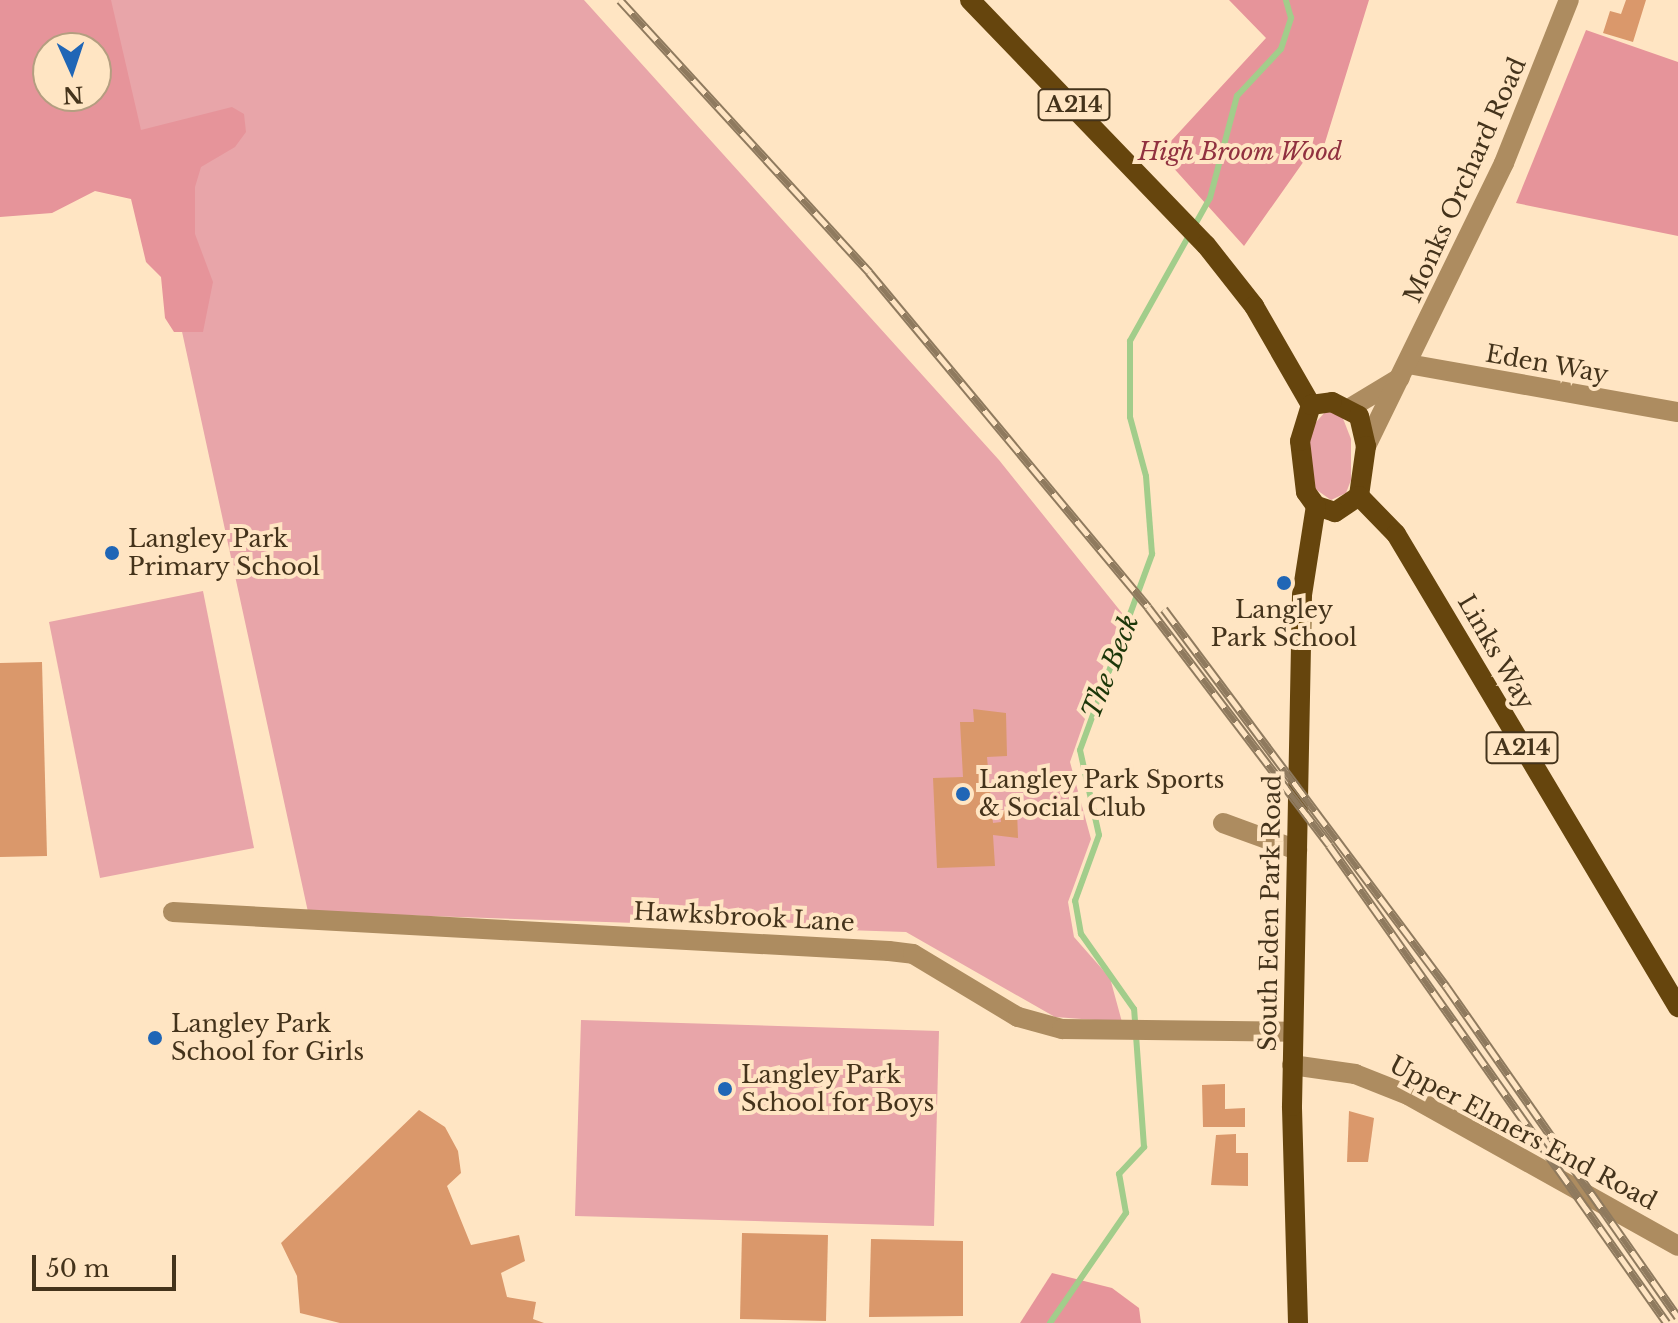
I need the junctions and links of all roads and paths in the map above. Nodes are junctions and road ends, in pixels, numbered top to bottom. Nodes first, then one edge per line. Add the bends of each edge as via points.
1 (970, 0) edge
2 (1569, 0) edge
3 (1404, 371) junction
4 (1311, 405) junction
5 (1350, 408) junction
6 (1678, 412) edge
7 (1366, 446) junction
8 (1359, 496) junction
9 (1316, 506) junction
10 (1223, 823) dead end
11 (1297, 850) junction
12 (173, 912) dead end
13 (1678, 1007) edge
14 (1293, 1032) junction
15 (1292, 1065) junction
16 (1676, 1245) edge
17 (1298, 1323) edge

1 - 4 main road, A214 via 1206,245 1260,315
2 - 3 street, Monks Orchard Road via 1504,163
3 - 5 street
3 - 6 street, Eden Way
3 - 7 street, Monks Orchard Road
4 - 5 main road
4 - 9 main road via 1300,441 1306,492
5 - 7 main road
7 - 8 main road
8 - 9 main road via 1345,510
8 - 13 main road, Links Way / A214 via 1396,534
9 - 11 main road, South Eden Park Road via 1303,568
10 - 11 street
11 - 14 main road, South Eden Park Road
12 - 14 street, Hawksbrook Lane via 889,951 913,954 1018,1017 1113,1031
14 - 15 main road, South Eden Park Road
15 - 16 street, Upper Elmers End Road via 1355,1074 1408,1095
15 - 17 main road, South Eden Park Road

